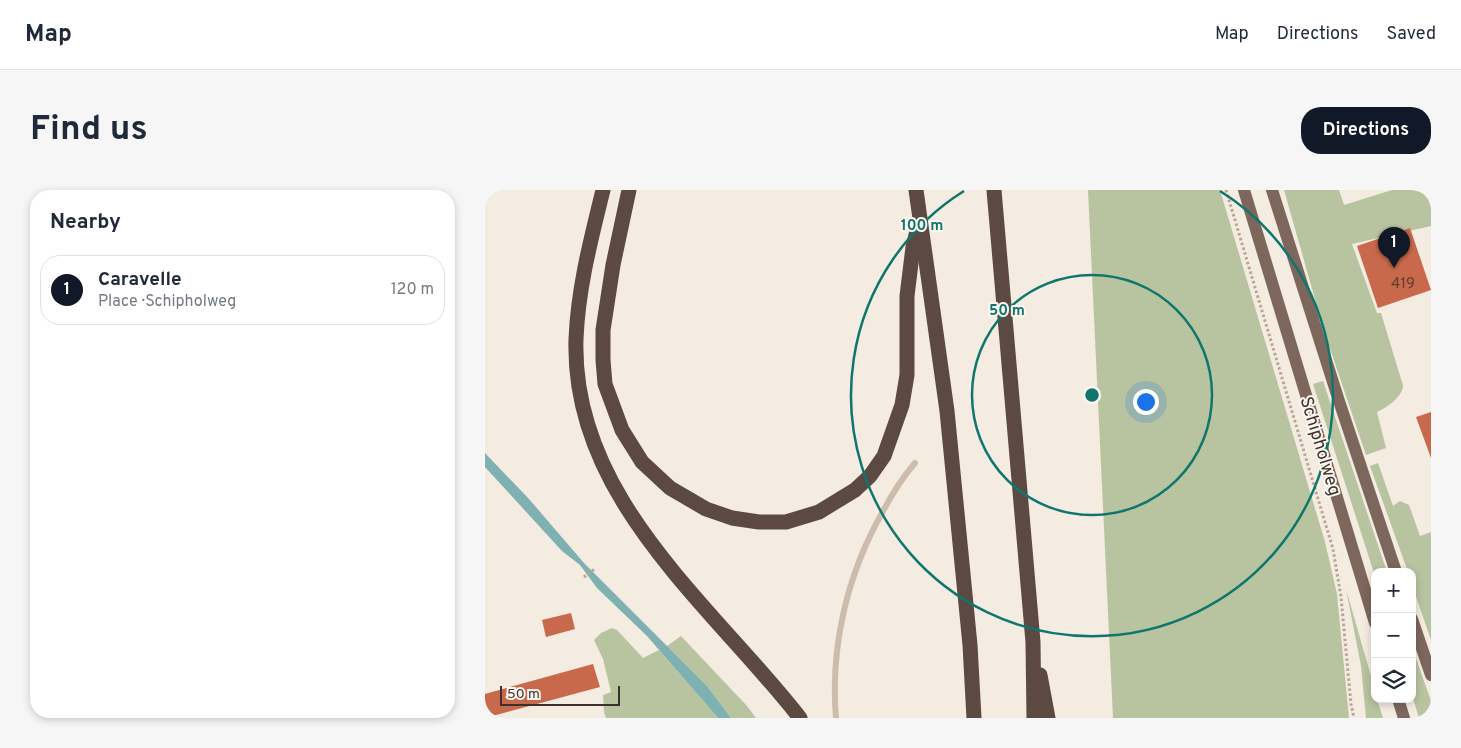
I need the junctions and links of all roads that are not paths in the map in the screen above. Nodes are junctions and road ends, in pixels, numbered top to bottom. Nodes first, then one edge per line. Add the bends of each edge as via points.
1 (603, 190) edge
2 (629, 190) edge
3 (916, 190) edge
4 (994, 190) edge
5 (1243, 190) edge
6 (1272, 190) edge
7 (920, 219) junction
8 (915, 463) dead end
9 (1395, 568) edge
10 (1372, 613) edge
11 (1416, 631) edge
12 (1033, 642) junction
13 (1431, 675) edge
14 (1399, 703) edge
15 (800, 718) edge
16 (836, 718) edge
17 (974, 718) edge
18 (1033, 718) edge
19 (1049, 718) edge
20 (1404, 718) edge

1 - 15 highway via 582,277 576,341 581,396 598,454 611,482 661,558
2 - 7 highway via 603,330 605,384 622,430 643,462 670,488 705,509 759,522 786,522 819,512 855,490 884,456 902,405 907,296
3 - 7 highway
4 - 12 highway
5 - 10 main road, Schipholweg
6 - 9 main road, Schipholweg
7 - 17 highway via 947,411
8 - 16 lane via 901,479 869,536 846,601 837,644
11 - 13 main road
12 - 18 highway
12 - 19 highway
14 - 20 main road

